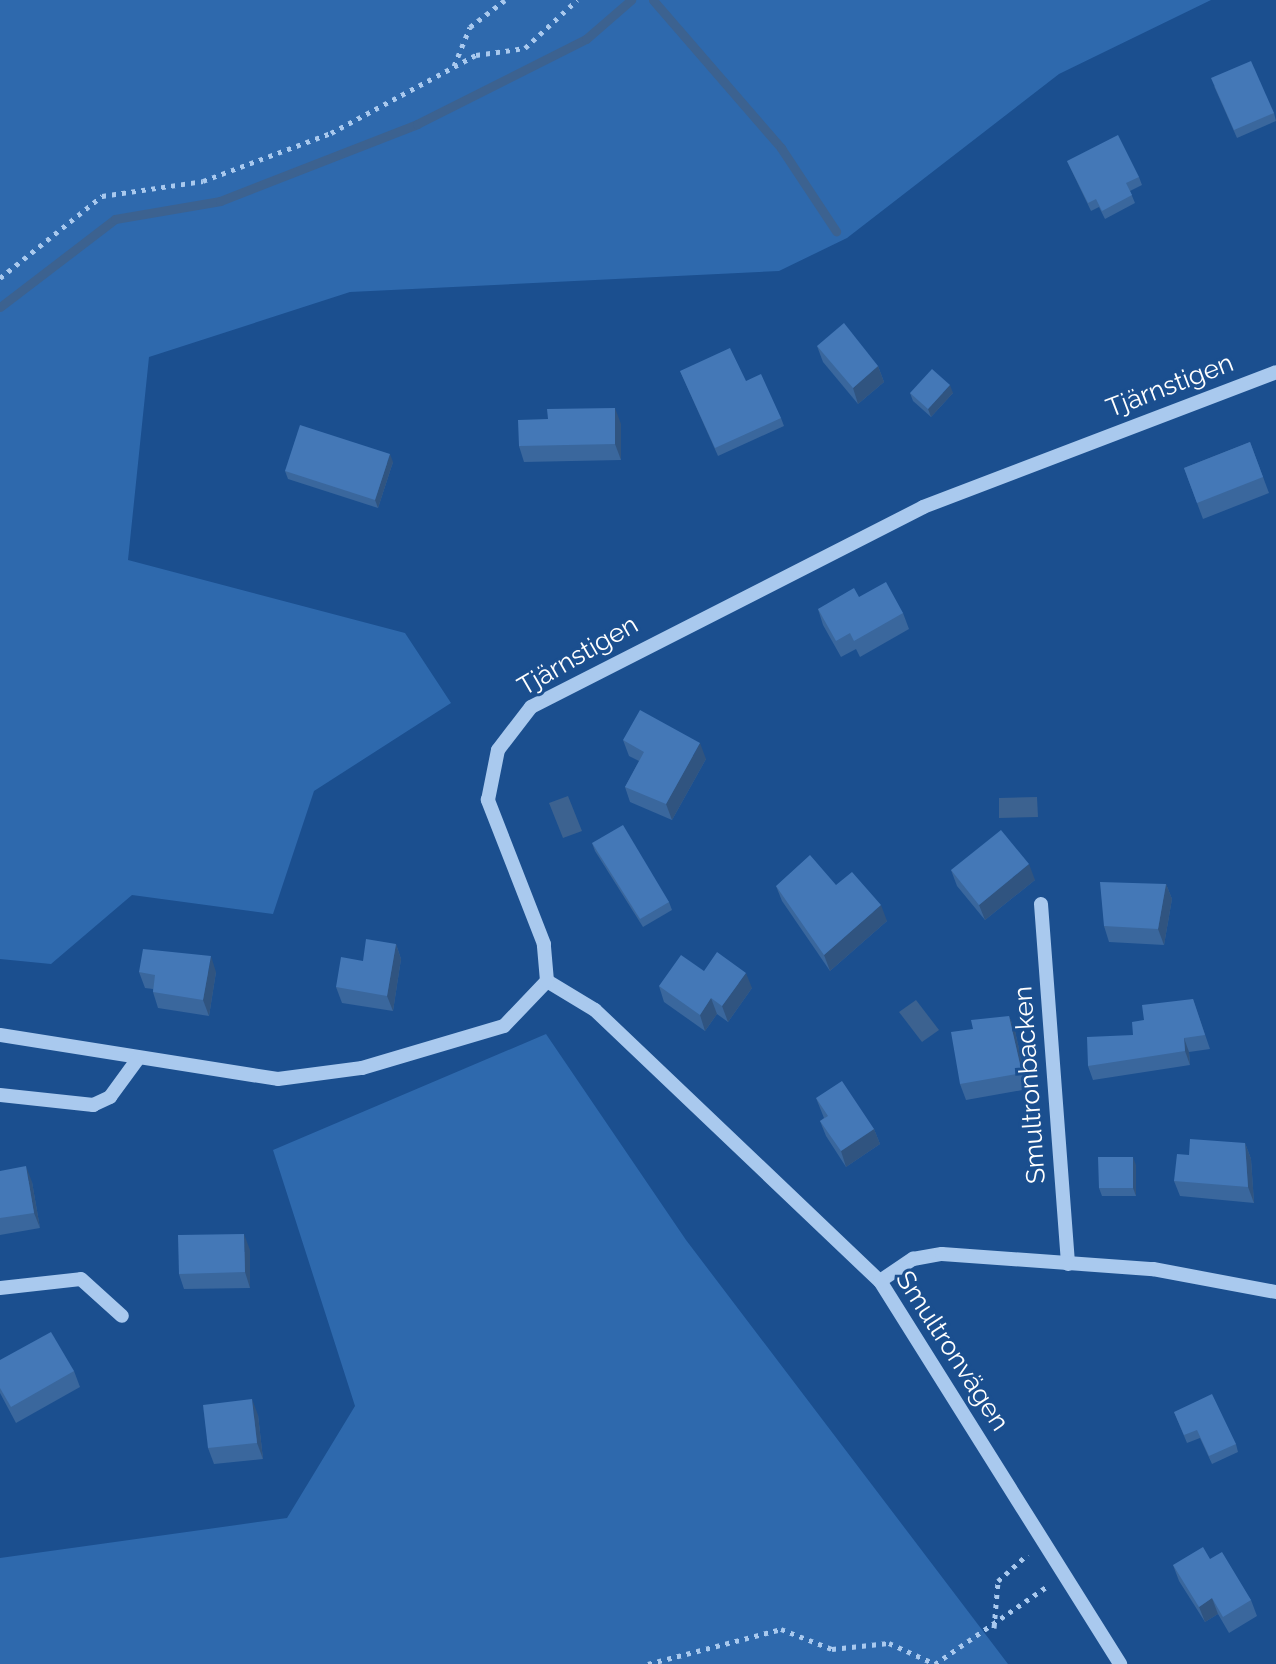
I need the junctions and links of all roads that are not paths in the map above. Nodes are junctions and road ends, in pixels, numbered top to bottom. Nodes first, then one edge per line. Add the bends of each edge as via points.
1 (1276, 372) edge
2 (1041, 904) dead end
3 (547, 981) junction
4 (0, 1035) edge
5 (137, 1060) junction
6 (0, 1095) edge
7 (1068, 1264) junction
8 (880, 1281) junction
9 (0, 1288) edge
10 (1276, 1292) edge
11 (122, 1316) dead end
12 (1120, 1664) edge

1 - 3 street, Tjärnstigen via 923,507 531,707 498,750 488,800 544,944
2 - 7 street, Smultronbacken
3 - 5 street via 504,1026 362,1068 278,1079
3 - 8 street, Smultronvägen via 595,1010
4 - 5 street
5 - 6 street via 110,1097 93,1105
7 - 8 street via 942,1254 913,1259
7 - 10 street via 1153,1269
8 - 12 street, Smultronvägen
9 - 11 street via 81,1279

